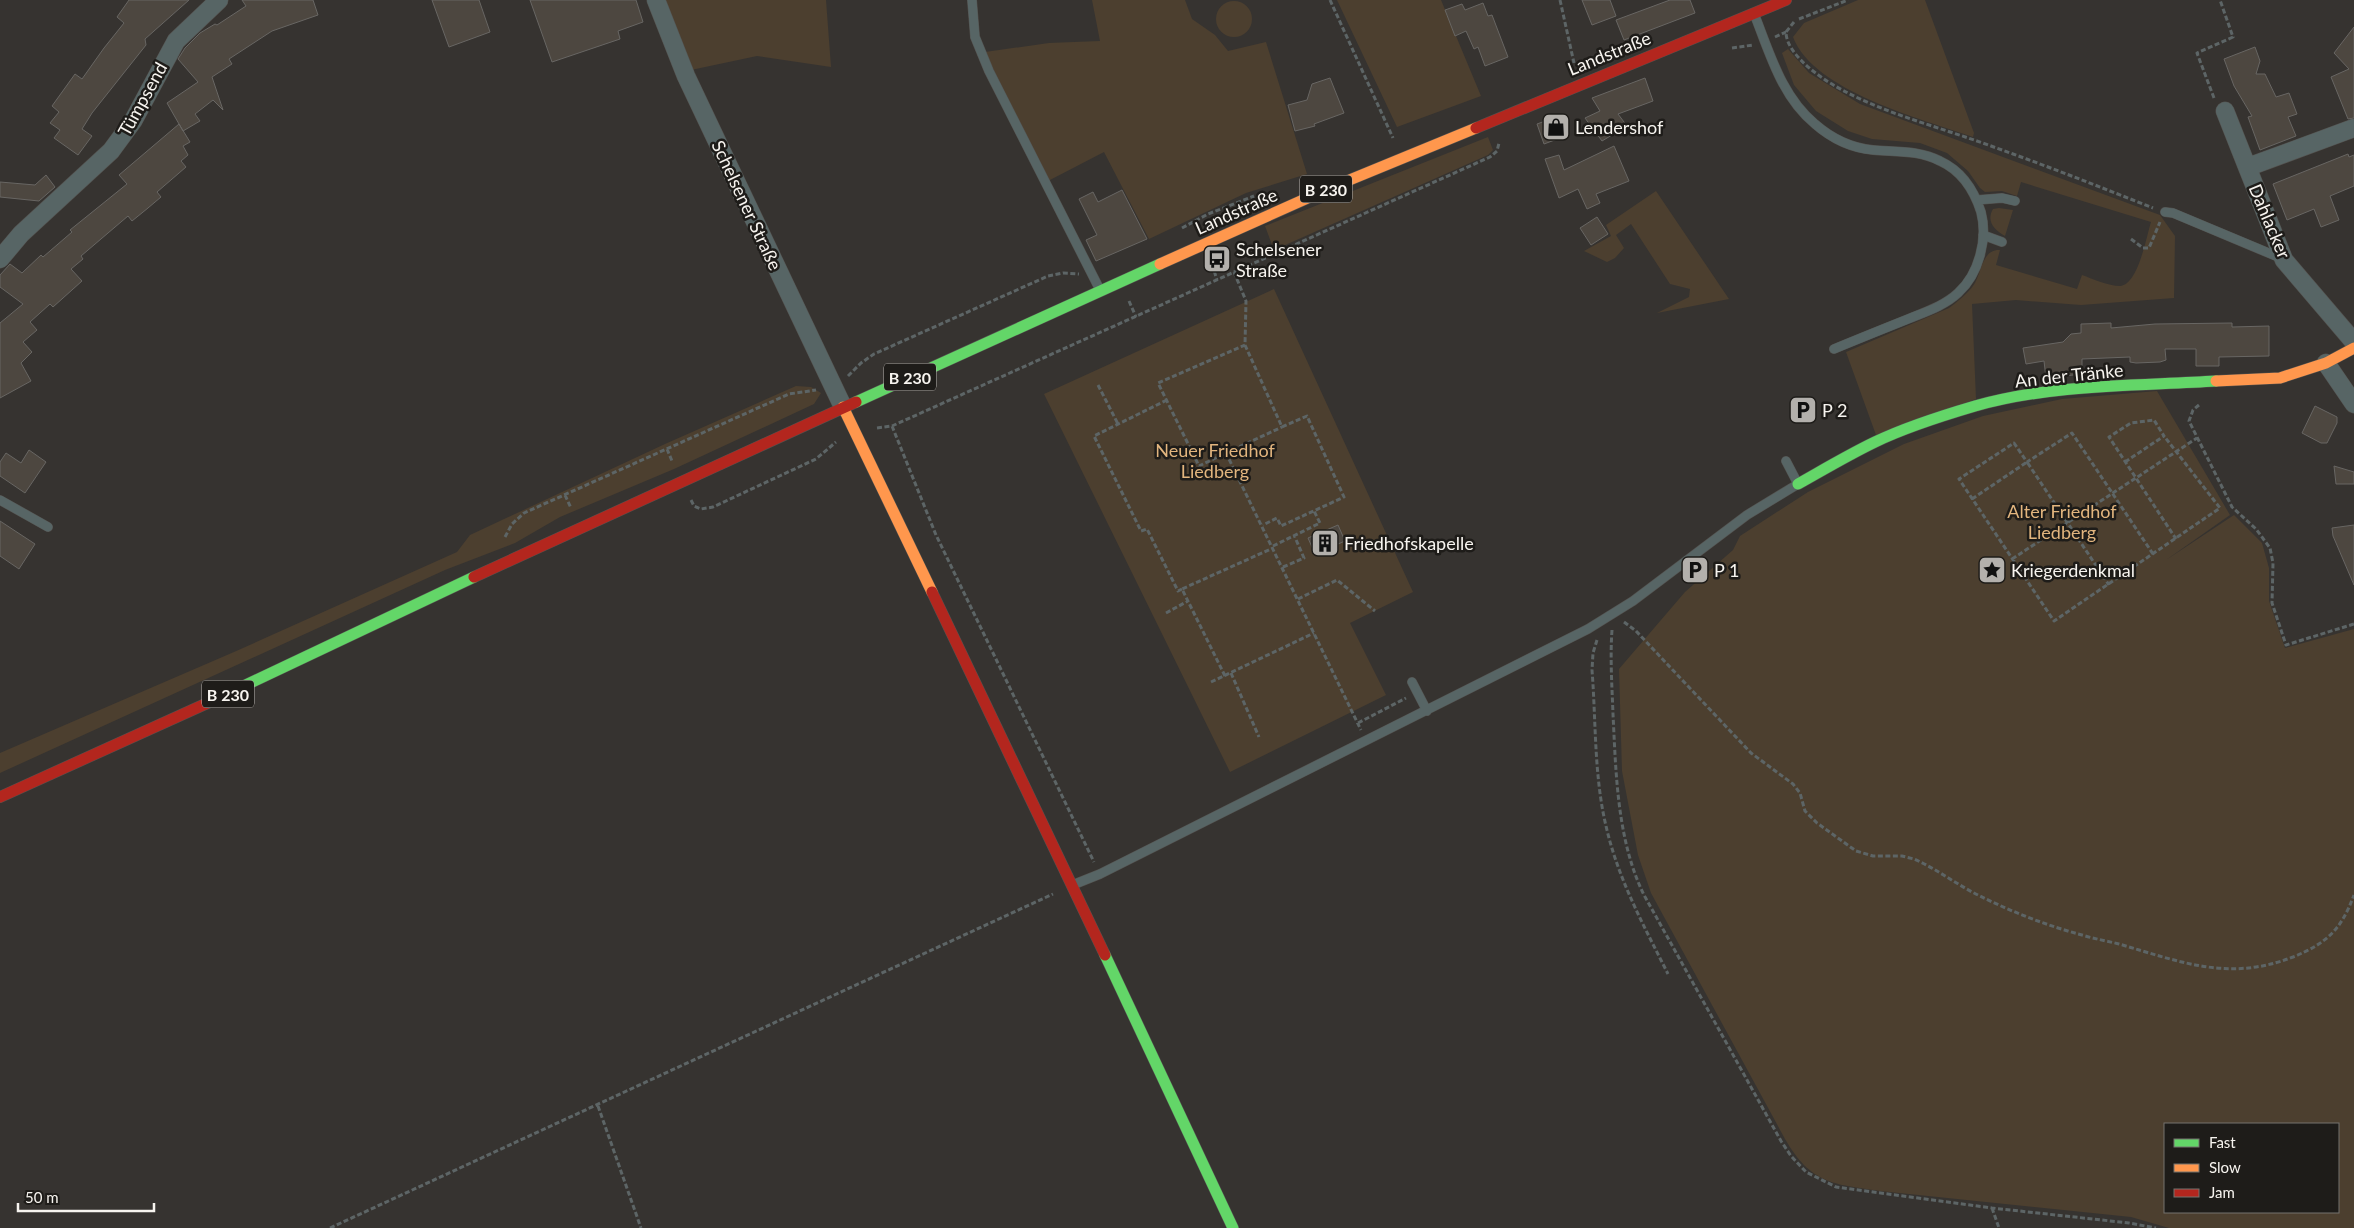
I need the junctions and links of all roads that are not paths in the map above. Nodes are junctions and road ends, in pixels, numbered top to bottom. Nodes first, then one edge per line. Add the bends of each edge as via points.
1 (219, 0) edge
2 (656, 0) edge
3 (972, 0) edge
4 (1786, 0) edge
5 (1751, 7) edge
6 (2226, 110) road end
7 (2354, 128) edge
8 (2248, 167) junction
9 (1977, 200) junction
10 (2015, 201) dead end
11 (2164, 212) road end
12 (1983, 235) junction
13 (2002, 242) dead end
14 (0, 258) edge
15 (2284, 260) junction
16 (1101, 290) junction
17 (2354, 342) edge
18 (2354, 348) edge
19 (1834, 349) dead end
20 (2326, 363) junction
21 (2354, 404) edge
22 (843, 407) junction
23 (1786, 461) dead end
24 (1798, 484) junction
25 (0, 500) edge
26 (48, 527) dead end
27 (1412, 682) dead end
28 (1427, 711) junction
29 (0, 797) edge
30 (1072, 885) junction
31 (1233, 1228) edge

1 - 14 street, Tümpsend via 176,41 133,121 111,150 21,234
2 - 22 street, Schelsener Straße via 686,76
3 - 16 lane via 975,37 986,65
4 - 5 main road, Landstraße / B 230
5 - 9 lane via 1790,96 1816,125 1858,147 1916,153 1941,161 1960,174
5 - 16 main road, Landstraße / B 230
6 - 8 street, Dahlacker
7 - 8 street, Dahlacker
8 - 15 street, Dahlacker
9 - 10 lane via 2002,198
9 - 12 lane
11 - 15 lane
12 - 13 lane
12 - 19 lane via 1973,273 1950,300
15 - 17 street, Dahlacker
16 - 22 main road, Landstraße / B 230
18 - 20 main road, An der Tränke
20 - 21 street
20 - 24 main road, An der Tränke via 2294,375 2267,380 2108,387 2045,393 1976,406 1875,442
22 - 29 main road, B 230 via 525,553 283,669
22 - 30 main road
23 - 24 lane
24 - 28 lane via 1747,515 1614,614
25 - 26 lane
27 - 28 lane
28 - 30 lane
30 - 31 main road

